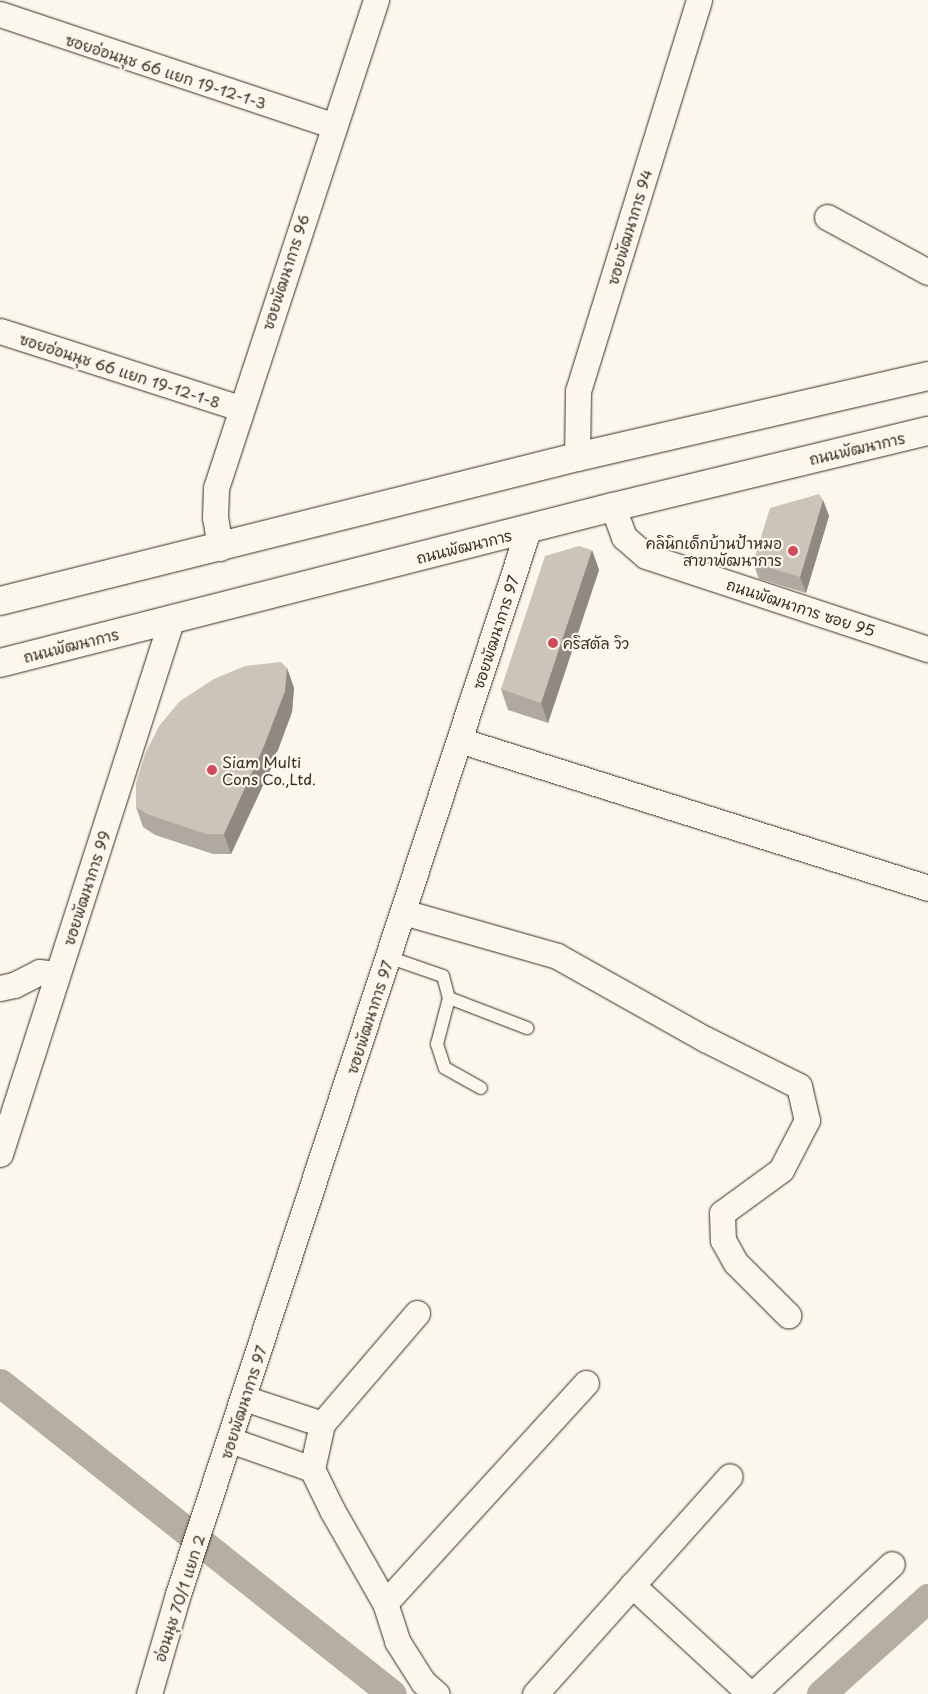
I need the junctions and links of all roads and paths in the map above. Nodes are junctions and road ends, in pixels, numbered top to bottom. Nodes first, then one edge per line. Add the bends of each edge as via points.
1 (376, 0) edge
2 (699, 0) edge
3 (0, 14) edge
4 (334, 126) junction
5 (827, 217) dead end
6 (928, 272) edge
7 (0, 331) edge
8 (928, 376) edge
9 (240, 408) junction
10 (928, 431) edge
11 (577, 457) junction
12 (613, 507) junction
13 (528, 530) junction
14 (220, 548) junction
15 (0, 601) edge
16 (171, 621) junction
17 (928, 649) edge
18 (0, 663) edge
19 (459, 740) junction
20 (928, 888) edge
21 (403, 912) junction
22 (388, 957) junction
23 (58, 974) junction
24 (0, 988) edge
25 (449, 998) junction
26 (527, 1028) dead end
27 (480, 1088) dead end
28 (0, 1154) edge
29 (417, 1313) dead end
30 (788, 1315) dead end
31 (586, 1383) dead end
32 (244, 1398) junction
33 (322, 1424) junction
34 (230, 1440) junction
35 (312, 1469) junction
36 (730, 1476) dead end
37 (210, 1503) joint
38 (892, 1564) dead end
39 (632, 1585) junction
40 (385, 1603) junction
41 (149, 1694) edge
42 (437, 1694) edge
43 (535, 1694) edge
44 (751, 1694) edge

1 - 4 street, ซอยพัฒนาการ 96
2 - 11 street, ซอยพัฒนาการ 94 via 578,391
3 - 4 street, ซอยอ่อนนุช 66 แยก 19-12-1-3
4 - 9 street, ซอยพัฒนาการ 96
5 - 6 street
7 - 9 street, ซอยอ่อนนุช 66 แยก 19-12-1-8
8 - 11 main road
9 - 14 street, ซอยพัฒนาการ 96 via 216,488 215,517
10 - 12 main road, ถนนพัฒนาการ
11 - 14 main road
12 - 13 main road, ถนนพัฒนาการ
12 - 17 street, ถนนพัฒนาการ ซอย 95 via 624,537 646,556
13 - 16 main road, ถนนพัฒนาการ
13 - 19 street, ซอยพัฒนาการ 97
14 - 15 main road
16 - 18 main road, ถนนพัฒนาการ
16 - 23 street, ซอยพัฒนาการ 99
19 - 20 street
19 - 21 street, ซอยพัฒนาการ 97
21 - 22 street, ซอยพัฒนาการ 97
21 - 30 street via 557,956 705,1039 799,1086 807,1120 781,1170 722,1214 723,1240 736,1264
22 - 25 lane via 443,976
22 - 32 street, ซอยพัฒนาการ 97
23 - 24 street via 39,972 14,985
23 - 28 street, ซอยพัฒนาการ 99
25 - 26 lane
25 - 27 lane via 437,1044 446,1068
29 - 33 street
31 - 40 street
32 - 33 street
32 - 34 street, ซอยพัฒนาการ 97
33 - 35 street
34 - 35 street
34 - 37 street, ซอยพัฒนาการ 97
35 - 40 street
36 - 39 street
37 - 41 street, อ่อนนุช 70/1 แยก 2 via 178,1594
38 - 44 street
39 - 43 street
39 - 44 street
40 - 42 street via 397,1641 423,1682

